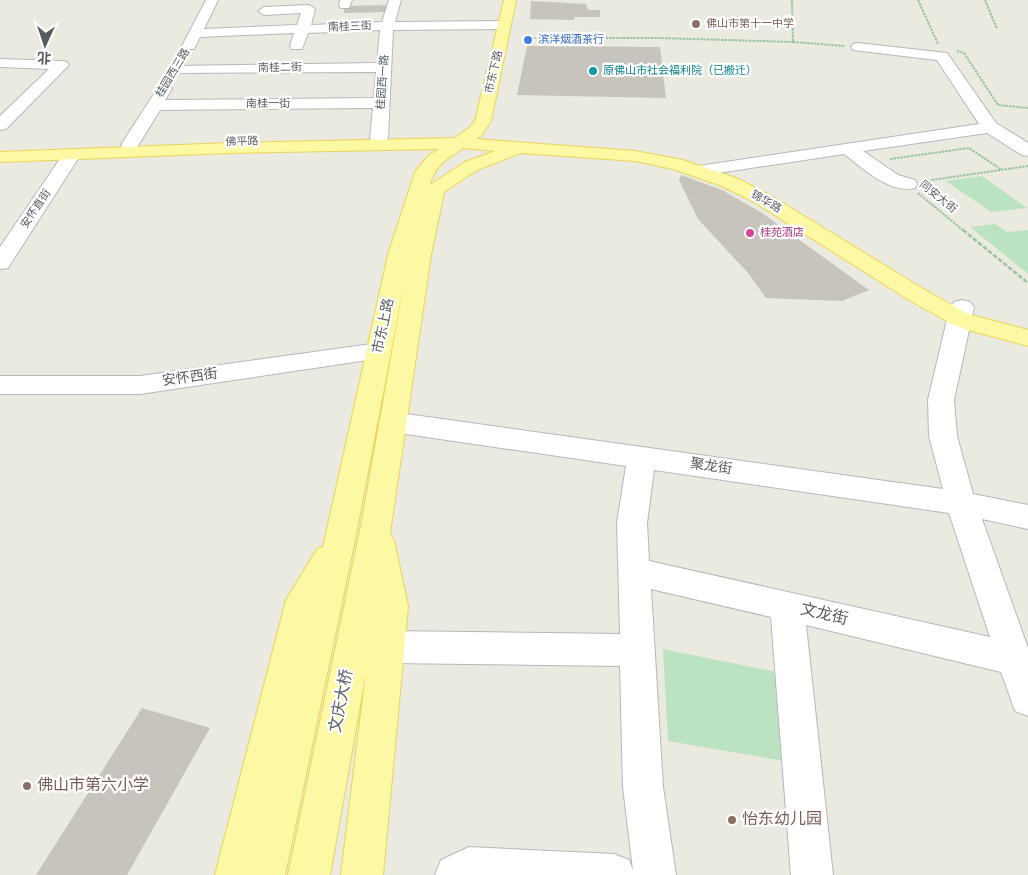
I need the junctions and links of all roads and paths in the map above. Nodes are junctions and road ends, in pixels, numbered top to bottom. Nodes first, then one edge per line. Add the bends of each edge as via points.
1 (212, 0) edge
2 (396, 0) edge
3 (510, 0) edge
4 (520, 0) edge
5 (792, 0) edge
6 (985, 0) edge
7 (264, 11) dead end
8 (504, 25) junction
9 (387, 26) junction
10 (303, 29) junction
11 (997, 29) dead end
12 (196, 33) junction
13 (525, 38) dead end
14 (792, 42) junction
15 (858, 47) joint
16 (0, 63) edge
17 (384, 67) junction
18 (290, 68) junction
19 (176, 70) junction
20 (278, 104) junction
21 (382, 104) junction
22 (153, 105) junction
23 (0, 125) edge
24 (990, 127) junction
25 (379, 138) junction
26 (472, 141) junction
27 (130, 145) junction
28 (354, 145) junction
29 (540, 148) junction
30 (847, 148) junction
31 (0, 150) edge
32 (1028, 151) edge
33 (72, 154) junction
34 (0, 157) edge
35 (866, 162) junction
36 (1028, 166) edge
37 (706, 170) junction
38 (1003, 170) junction
39 (430, 181) junction
40 (908, 184) junction
41 (0, 263) edge
42 (1028, 283) edge
43 (961, 313) junction
44 (1028, 330) edge
45 (1028, 338) edge
46 (379, 351) junction
47 (0, 385) edge
48 (392, 422) junction
49 (642, 457) junction
50 (961, 503) junction
51 (1028, 517) edge
52 (376, 526) junction
53 (341, 535) junction
54 (634, 571) junction
55 (787, 607) junction
56 (388, 647) junction
57 (637, 650) junction
58 (1015, 659) junction
59 (1028, 699) edge
60 (236, 875) edge
61 (264, 875) edge
62 (309, 875) edge
63 (362, 875) edge
64 (456, 875) edge
65 (614, 875) edge
66 (655, 875) edge
67 (812, 875) edge

1 - 12 street, 桂园西三路
2 - 9 street, 桂园西一路
3 - 8 main road, 市东下路
4 - 26 main road, 市东下路 via 493,128
5 - 14 path
6 - 11 path
7 - 10 street via 309,9
8 - 9 street, 南桂三街
8 - 26 main road, 市东下路 via 483,121
9 - 10 street, 南桂三街
9 - 17 street, 桂园西一路
10 - 12 street, 南桂三街
10 - 18 street
12 - 19 street, 桂园西三路
13 - 14 path
14 - 15 path
15 - 24 street via 942,56
16 - 23 street via 62,64
17 - 18 street, 南桂二街
17 - 21 street, 桂园西一路
18 - 19 street, 南桂二街
18 - 20 street
19 - 22 street, 桂园西三路
20 - 21 street, 南桂一街
20 - 22 street, 南桂一街
21 - 25 street, 桂园西一路
22 - 27 street, 桂园西三路
24 - 30 street
24 - 32 street
25 - 26 main road, 佛平路
25 - 27 main road, 佛平路
26 - 28 main road, 佛平路
26 - 29 main road, 锦华路
26 - 37 main road, 锦华路 via 634,152
26 - 39 main road, 市东上路 via 434,160
27 - 31 main road, 佛平路
28 - 33 main road, 佛平路
28 - 39 main road via 407,156 415,161
29 - 39 main road via 512,151
29 - 43 main road, 锦华路 via 635,156 677,164 729,182 761,198 917,295
30 - 35 street
30 - 37 street
33 - 34 main road, 佛平路
33 - 41 street, 安怀直街
35 - 38 path via 969,148
35 - 40 street via 891,179
36 - 38 path, 同安大街
37 - 43 main road, 锦华路 via 736,180 813,221
38 - 40 path, 同安大街
39 - 46 main road, 市东上路 via 399,255
39 - 48 main road, 市东上路
40 - 42 path, 同安大街
43 - 44 main road, 锦华路
43 - 45 main road, 锦华路 via 976,325
43 - 50 street via 941,400 942,436
46 - 47 street, 安怀西街 via 140,385
46 - 53 main road, 市东上路
48 - 49 street, 聚龙街
48 - 52 main road, 市东上路
49 - 50 street, 聚龙街
49 - 54 street via 632,523
50 - 51 street, 聚龙街
50 - 58 street
52 - 56 main road via 391,606
52 - 62 main road, 文庆大桥
53 - 60 main road via 303,600
53 - 61 main road
54 - 55 street, 文龙街
54 - 57 street
55 - 58 street, 文龙街
55 - 67 street
56 - 57 street
56 - 63 main road
57 - 66 street via 643,787
58 - 59 street
64 - 65 street via 469,868

